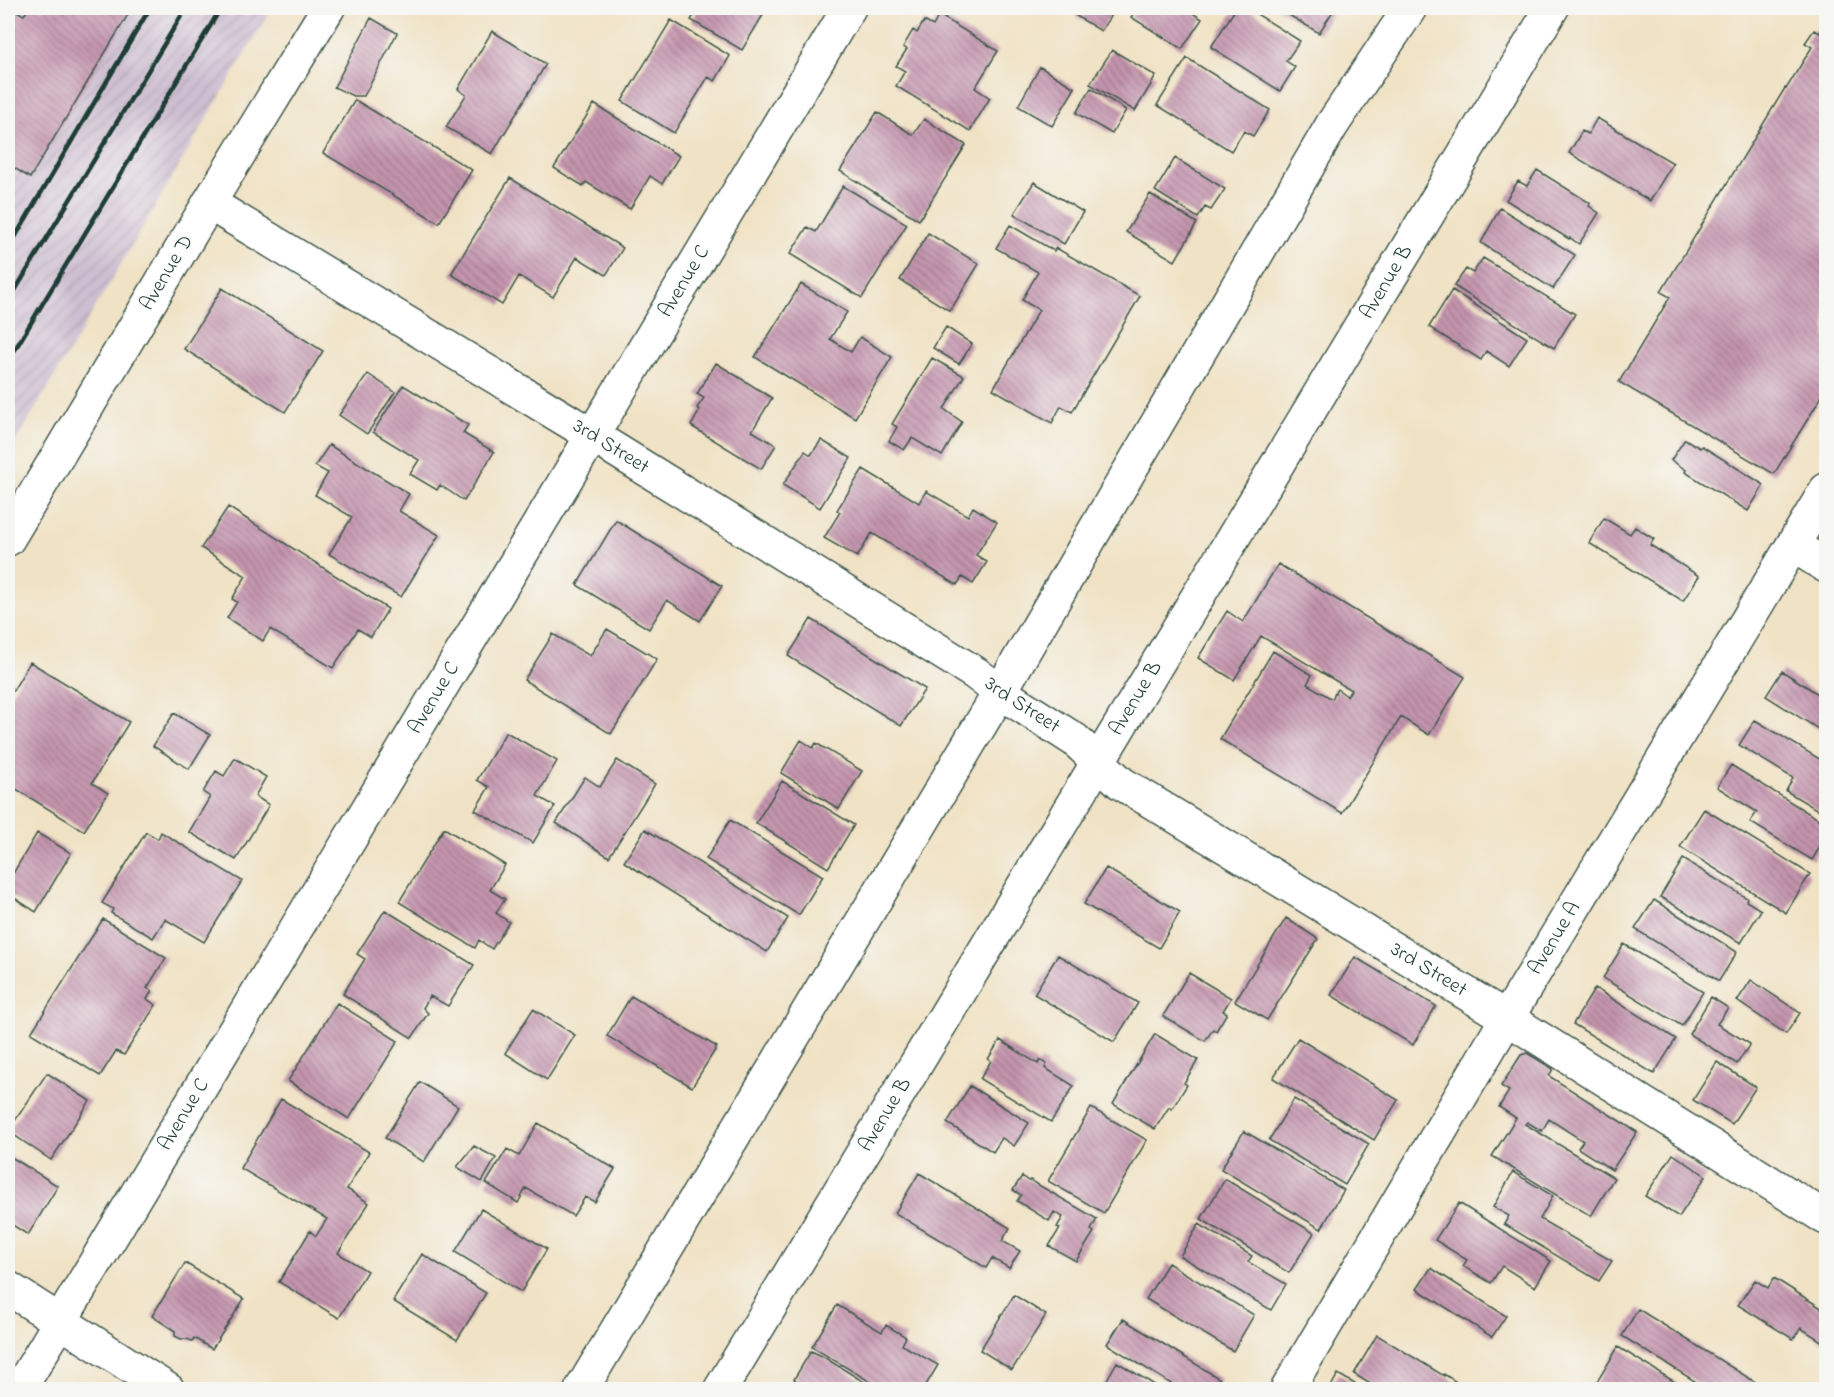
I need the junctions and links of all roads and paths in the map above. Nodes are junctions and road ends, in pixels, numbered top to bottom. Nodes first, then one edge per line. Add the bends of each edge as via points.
1 (328, 8) edge
2 (849, 8) edge
3 (1552, 8) edge
4 (1403, 18) edge
5 (208, 203) junction
6 (593, 436) junction
7 (1827, 490) edge
8 (8, 539) edge
9 (1793, 545) junction
10 (1827, 566) edge
11 (1000, 692) junction
12 (1098, 762) junction
13 (1507, 1018) junction
14 (1827, 1218) edge
15 (8, 1288) edge
16 (61, 1321) junction
17 (19, 1389) edge
18 (168, 1389) edge
19 (581, 1389) edge
20 (720, 1389) edge
21 (1287, 1389) edge

1 - 5 street, Avenue D
2 - 6 street, Avenue C
3 - 12 street, Avenue B
4 - 11 street via 1332,125
5 - 6 street, 3rd Street
5 - 8 street, Avenue D
6 - 11 street, 3rd Street
6 - 16 street, Avenue C
7 - 9 street, Avenue A
9 - 10 street
9 - 13 street, Avenue A
11 - 12 street, 3rd Street via 1075,740
11 - 19 street
12 - 13 street, 3rd Street via 1121,783
12 - 20 street, Avenue B
13 - 14 street, 3rd Street
13 - 21 street, Avenue A
15 - 16 street
16 - 17 street, Avenue C
16 - 18 street

